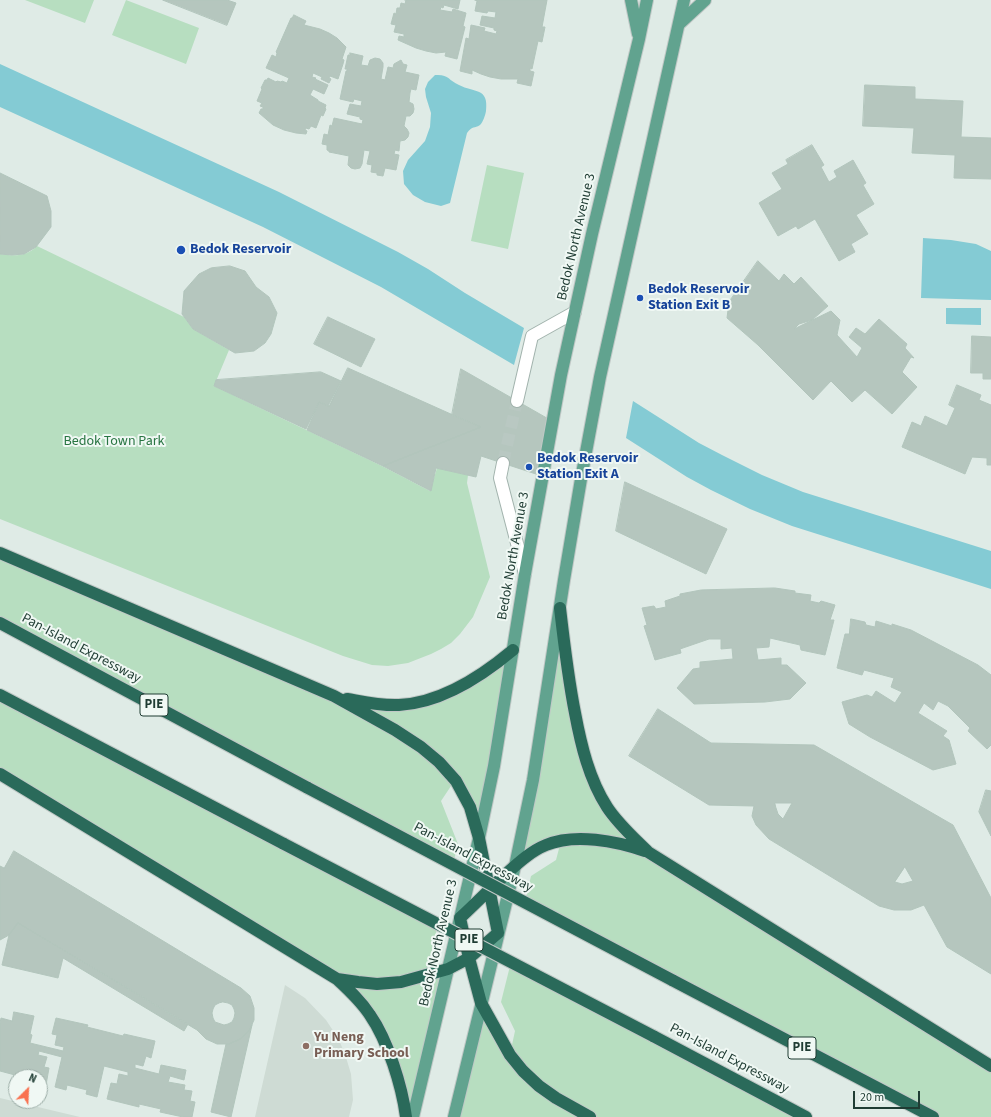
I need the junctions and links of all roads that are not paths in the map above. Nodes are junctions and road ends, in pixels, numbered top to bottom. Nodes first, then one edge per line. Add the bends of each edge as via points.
1 (630, 0) edge
2 (647, 0) edge
3 (684, 0) edge
4 (705, 0) edge
5 (679, 24) junction
6 (639, 39) junction
7 (575, 312) junction
8 (517, 401) tunnel mouth
9 (503, 463) tunnel mouth
10 (0, 553) edge
11 (525, 574) junction
12 (560, 608) junction
13 (0, 623) edge
14 (513, 650) junction
15 (0, 695) edge
16 (334, 696) junction
17 (0, 774) edge
18 (479, 838) junction
19 (648, 852) junction
20 (515, 866) junction
21 (490, 888) junction
22 (460, 918) junction
23 (498, 933) junction
24 (469, 958) junction
25 (448, 969) junction
26 (337, 979) junction
27 (482, 1003) junction
28 (991, 1066) edge
29 (406, 1117) edge
30 (412, 1117) edge
31 (454, 1117) edge
32 (590, 1117) edge
33 (806, 1117) edge
34 (933, 1117) edge

1 - 6 main road
2 - 6 main road, Bedok North Avenue 3
3 - 5 main road
4 - 5 main road
5 - 12 main road via 600,377
6 - 7 main road, Bedok North Avenue 3
7 - 8 lane via 532,336
7 - 11 main road, Bedok North Avenue 3
9 - 11 lane via 500,478
10 - 16 highway
11 - 14 main road, Bedok North Avenue 3
12 - 19 highway via 571,692 587,765 600,795 613,815
12 - 20 main road via 533,780
13 - 34 highway, Pan-Island Expressway / PIE, bridge
14 - 16 highway via 465,683 418,703 388,705
14 - 18 main road, Bedok North Avenue 3
15 - 33 highway, Pan-Island Expressway / PIE, bridge
16 - 18 highway via 406,736 439,762 456,781 466,798
17 - 26 highway
18 - 21 highway
18 - 22 main road, Bedok North Avenue 3
19 - 20 highway via 604,841 566,840 542,846
19 - 28 highway
20 - 21 highway
20 - 23 main road
21 - 22 highway
21 - 23 highway
22 - 24 highway
22 - 25 main road, Bedok North Avenue 3
23 - 24 highway
23 - 27 main road
24 - 25 highway
24 - 27 highway
25 - 26 highway via 394,983 377,984
25 - 30 main road, Bedok North Avenue 3
26 - 29 highway via 361,1003 380,1032 396,1075
27 - 31 main road
27 - 32 highway via 510,1055 523,1071 550,1094

